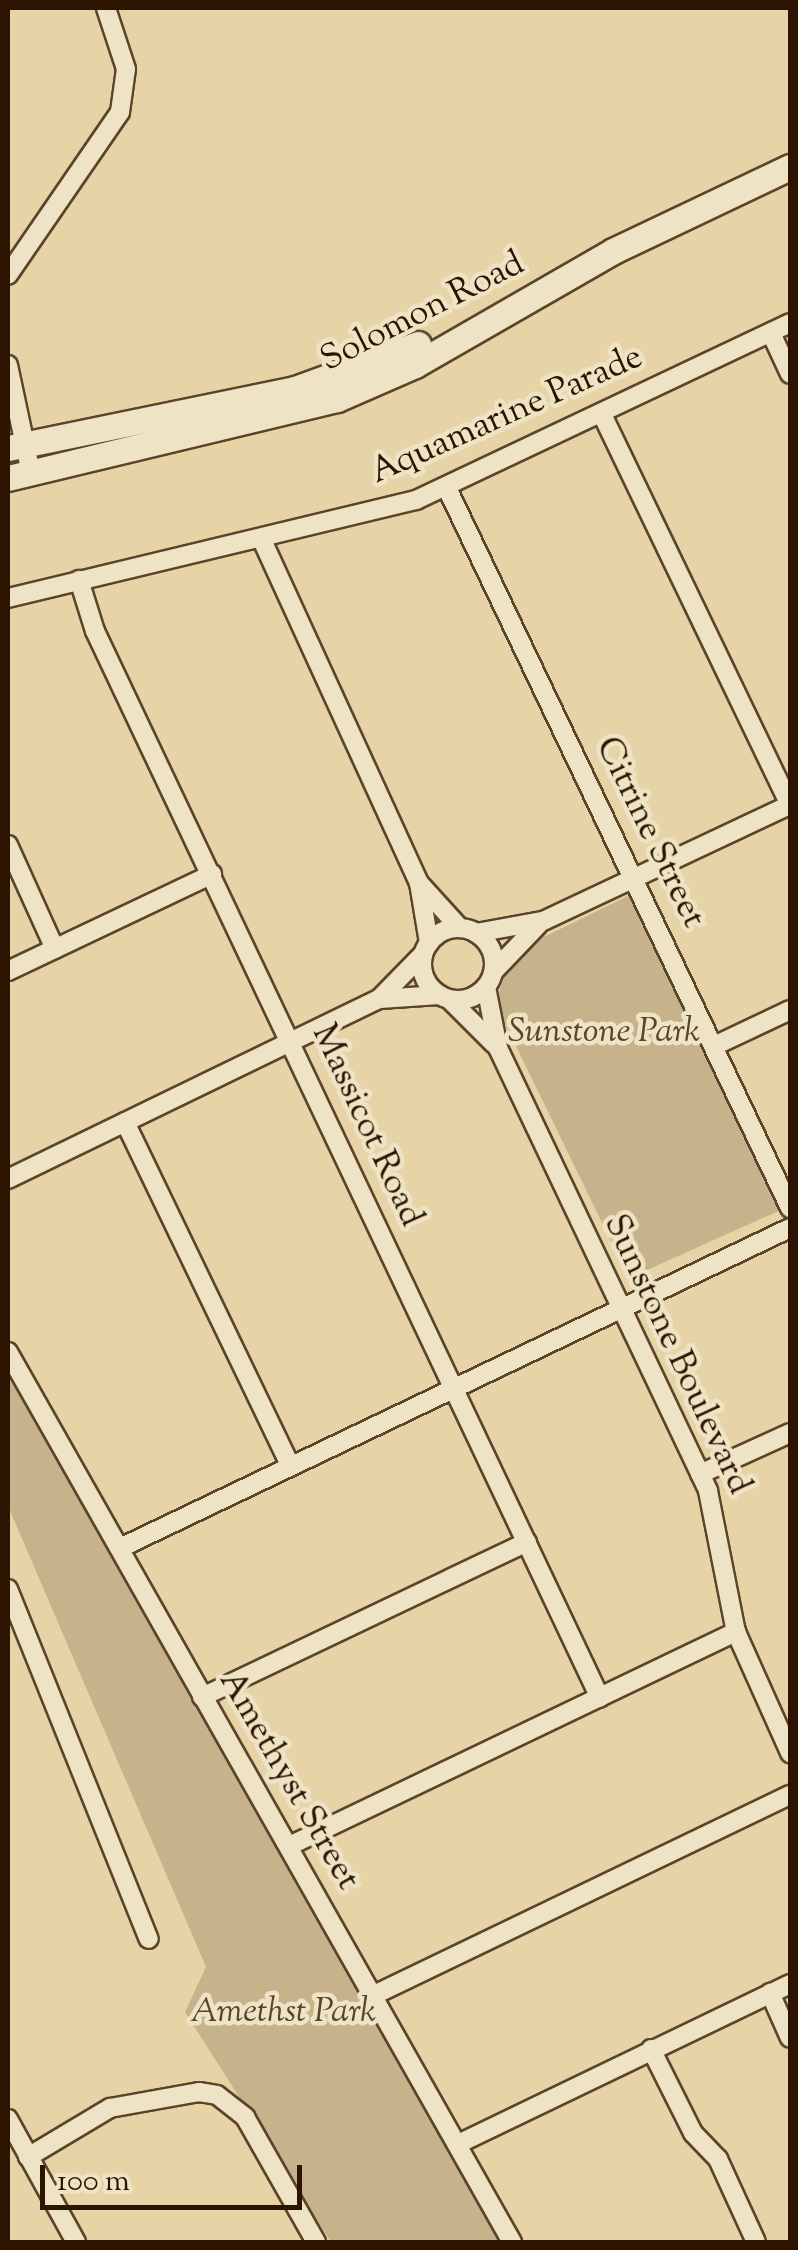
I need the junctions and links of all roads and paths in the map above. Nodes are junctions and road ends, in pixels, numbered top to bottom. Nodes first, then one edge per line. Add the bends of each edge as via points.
1 (106, 8) edge
2 (790, 149) edge
3 (790, 168) edge
4 (8, 275) edge
5 (790, 323) edge
6 (771, 333) junction
7 (8, 365) edge
8 (790, 374) edge
9 (602, 413) junction
10 (16, 446) edge
11 (19, 476) edge
12 (446, 486) junction
13 (262, 540) junction
14 (79, 580) junction
15 (8, 598) edge
16 (790, 805) edge
17 (8, 845) edge
18 (212, 874) junction
19 (635, 878) junction
20 (418, 883) junction
21 (543, 921) junction
22 (468, 930) junction
23 (426, 948) junction
24 (55, 949) junction
25 (8, 972) edge
26 (490, 979) junction
27 (445, 998) junction
28 (379, 999) junction
29 (790, 1010) edge
30 (290, 1042) junction
31 (714, 1046) junction
32 (498, 1048) junction
33 (124, 1122) junction
34 (8, 1179) edge
35 (790, 1208) edge
36 (790, 1228) edge
37 (620, 1308) junction
38 (8, 1352) edge
39 (454, 1387) junction
40 (790, 1433) edge
41 (290, 1466) junction
42 (700, 1474) junction
43 (528, 1542) junction
44 (120, 1548) junction
45 (8, 1589) edge
46 (736, 1632) junction
47 (202, 1697) junction
48 (600, 1698) junction
49 (790, 1752) edge
50 (790, 1795) edge
51 (289, 1846) junction
52 (149, 1940) dead end
53 (790, 1984) edge
54 (770, 1994) junction
55 (372, 1996) junction
56 (790, 2038) edge
57 (651, 2050) junction
58 (8, 2119) edge
59 (458, 2144) junction
60 (28, 2156) junction
61 (76, 2242) edge
62 (316, 2242) edge
63 (512, 2242) edge
64 (756, 2242) edge

1 - 4 street via 126,69 120,112
2 - 10 main road, Solomon Road via 597,242 395,355 295,390
3 - 11 main road, Solomon Road via 646,234 415,365 337,399
5 - 6 street, Aquamarine Parade
6 - 8 street
6 - 9 street, Aquamarine Parade
7 - 10 street
9 - 12 street, Aquamarine Parade
9 - 16 street
10 - 11 street
12 - 13 street, Aquamarine Parade
12 - 19 street, Citrine Street
13 - 14 street, Aquamarine Parade
13 - 20 street
14 - 15 street, Aquamarine Parade
14 - 18 street, Massicot Road via 95,631
16 - 19 street
17 - 24 street
18 - 24 street
18 - 30 street, Massicot Road
19 - 21 street
19 - 31 street, Citrine Street
20 - 22 street
20 - 23 street
21 - 22 street
21 - 26 street
22 - 23 street
22 - 26 street via 490,948
23 - 27 street via 424,978
23 - 28 street
24 - 25 street
26 - 27 street via 470,998
26 - 32 street, Sunstone Boulevard
27 - 28 street
27 - 32 street, Sunstone Boulevard
28 - 30 street
29 - 31 street
30 - 33 street
30 - 39 street, Massicot Road
31 - 35 street, Citrine Street
32 - 37 street, Sunstone Boulevard
33 - 34 street
33 - 41 street
36 - 37 street
37 - 39 street
37 - 42 street, Sunstone Boulevard
38 - 44 street, Amethyst Street
39 - 41 street
39 - 43 street, Massicot Road
40 - 42 street
41 - 44 street
42 - 46 street, Sunstone Boulevard via 716,1519
43 - 47 street
43 - 48 street, Massicot Road
44 - 47 street, Amethyst Street
45 - 52 street
46 - 48 street
46 - 49 street, Sunstone Boulevard
47 - 51 street, Amethyst Street
48 - 51 street
50 - 55 street
51 - 55 street, Amethyst Street
53 - 54 street
54 - 56 street
54 - 57 street
55 - 59 street, Amethyst Street
57 - 59 street
57 - 64 street via 693,2133 718,2158
58 - 60 street
59 - 63 street, Amethyst Street
60 - 61 street
60 - 62 street via 110,2108 199,2092 217,2095 245,2117

